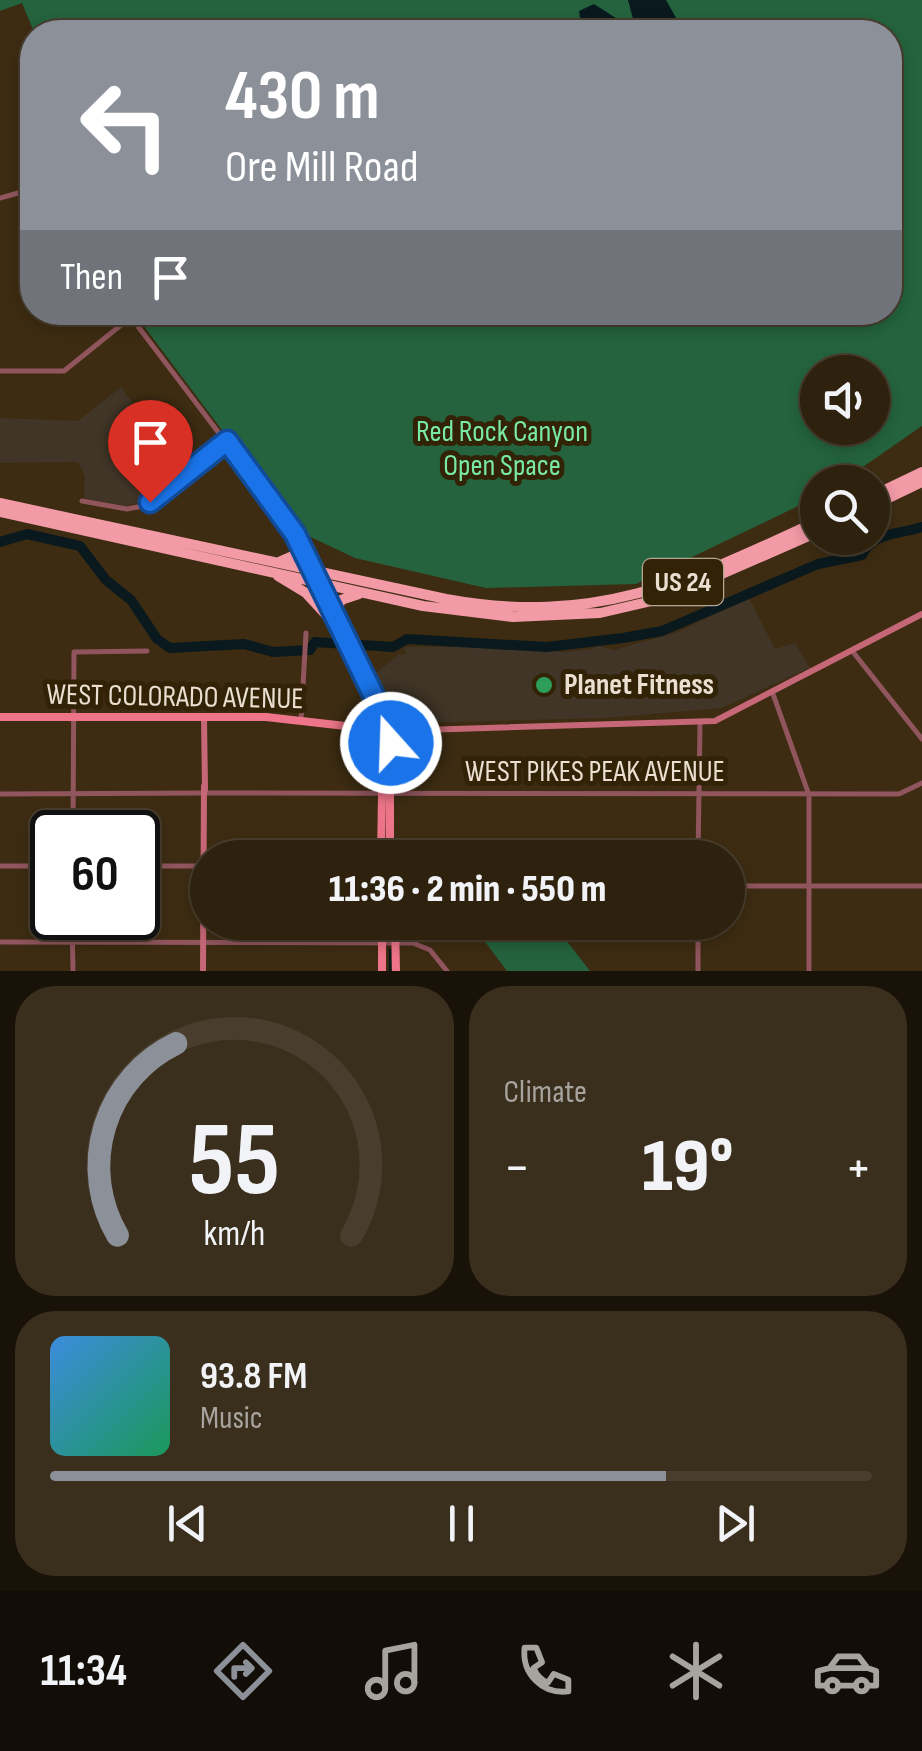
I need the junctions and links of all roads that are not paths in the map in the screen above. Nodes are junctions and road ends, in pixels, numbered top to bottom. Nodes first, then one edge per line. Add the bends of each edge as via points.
1 (117, 325) edge
2 (137, 325) edge
3 (0, 371) edge
4 (227, 441) junction
5 (922, 472) edge
6 (922, 482) edge
7 (890, 487) edge
8 (890, 497) edge
9 (82, 501) dead end
10 (0, 503) edge
11 (0, 512) edge
12 (800, 530) edge
13 (295, 534) junction
14 (800, 540) edge
15 (272, 561) junction
16 (259, 568) junction
17 (316, 577) junction
18 (402, 600) junction
19 (538, 612) junction
20 (922, 614) edge
21 (338, 627) junction
22 (305, 637) dead end
23 (146, 651) dead end
24 (853, 652) junction
25 (350, 654) junction
26 (773, 694) junction
27 (369, 701) junction
28 (204, 716) junction
29 (0, 717) edge
30 (72, 718) junction
31 (302, 720) junction
32 (700, 723) junction
33 (350, 727) junction
34 (387, 731) junction
35 (922, 739) edge
36 (919, 785) edge
37 (204, 791) junction
38 (0, 794) edge
39 (73, 794) junction
40 (385, 794) junction
41 (698, 794) junction
42 (809, 794) junction
43 (922, 795) edge
44 (73, 810) edge
45 (205, 840) edge
46 (382, 840) edge
47 (389, 840) edge
48 (698, 840) edge
49 (0, 866) edge
50 (30, 866) edge
51 (160, 866) edge
52 (190, 866) edge
53 (745, 886) edge
54 (809, 886) junction
55 (922, 886) edge
56 (204, 940) edge
57 (396, 940) edge
58 (698, 940) edge
59 (0, 942) edge
60 (72, 942) junction
61 (382, 942) junction
62 (204, 943) junction
63 (396, 943) junction
64 (72, 971) edge
65 (204, 971) edge
66 (382, 971) edge
67 (396, 971) edge
68 (448, 971) edge
69 (698, 971) edge
70 (809, 971) edge

1 - 3 street via 64,371
2 - 4 street
4 - 9 street via 143,506
4 - 13 street
5 - 7 highway
6 - 8 highway
10 - 15 highway, US 24
11 - 16 highway, US 24
12 - 19 highway, US 24 via 667,588
13 - 15 highway via 297,554
13 - 17 street
14 - 19 highway, US 24 via 669,597 600,612
15 - 17 highway, US 24
16 - 17 highway, US 24
16 - 21 highway via 306,593
17 - 18 highway, US 24
17 - 19 highway, US 24
17 - 21 main road
18 - 19 highway, US 24 via 470,613
18 - 21 highway via 354,594 340,603
20 - 24 main road, WEST COLORADO AVENUE
21 - 25 main road
22 - 31 street
23 - 30 street via 74,652
24 - 26 main road, WEST COLORADO AVENUE
24 - 35 street
25 - 27 main road
25 - 34 main road
26 - 32 main road, WEST COLORADO AVENUE via 732,716
26 - 42 street
27 - 33 main road via 367,713
27 - 34 main road
28 - 30 main road, WEST COLORADO AVENUE
28 - 31 main road, WEST COLORADO AVENUE
28 - 37 main road
29 - 30 main road, WEST COLORADO AVENUE
30 - 39 street
31 - 33 main road, WEST COLORADO AVENUE
32 - 34 main road, WEST COLORADO AVENUE
32 - 41 street
33 - 34 main road, WEST COLORADO AVENUE
34 - 40 main road
36 - 42 street, WEST PIKES PEAK AVENUE via 899,794
36 - 43 street
37 - 39 street, WEST PIKES PEAK AVENUE
37 - 40 street, WEST PIKES PEAK AVENUE
37 - 45 main road
38 - 39 street, WEST PIKES PEAK AVENUE
39 - 44 street
40 - 41 street, WEST PIKES PEAK AVENUE
40 - 46 main road
40 - 47 main road
41 - 42 street, WEST PIKES PEAK AVENUE
41 - 48 street
42 - 54 street
49 - 50 street
51 - 52 street
53 - 54 street
54 - 55 street
54 - 70 street
56 - 62 main road
57 - 63 main road
58 - 69 street
59 - 60 street
60 - 62 street
60 - 64 street
61 - 62 street
61 - 63 street
61 - 66 main road
62 - 65 main road
63 - 67 main road
63 - 68 street via 422,946

